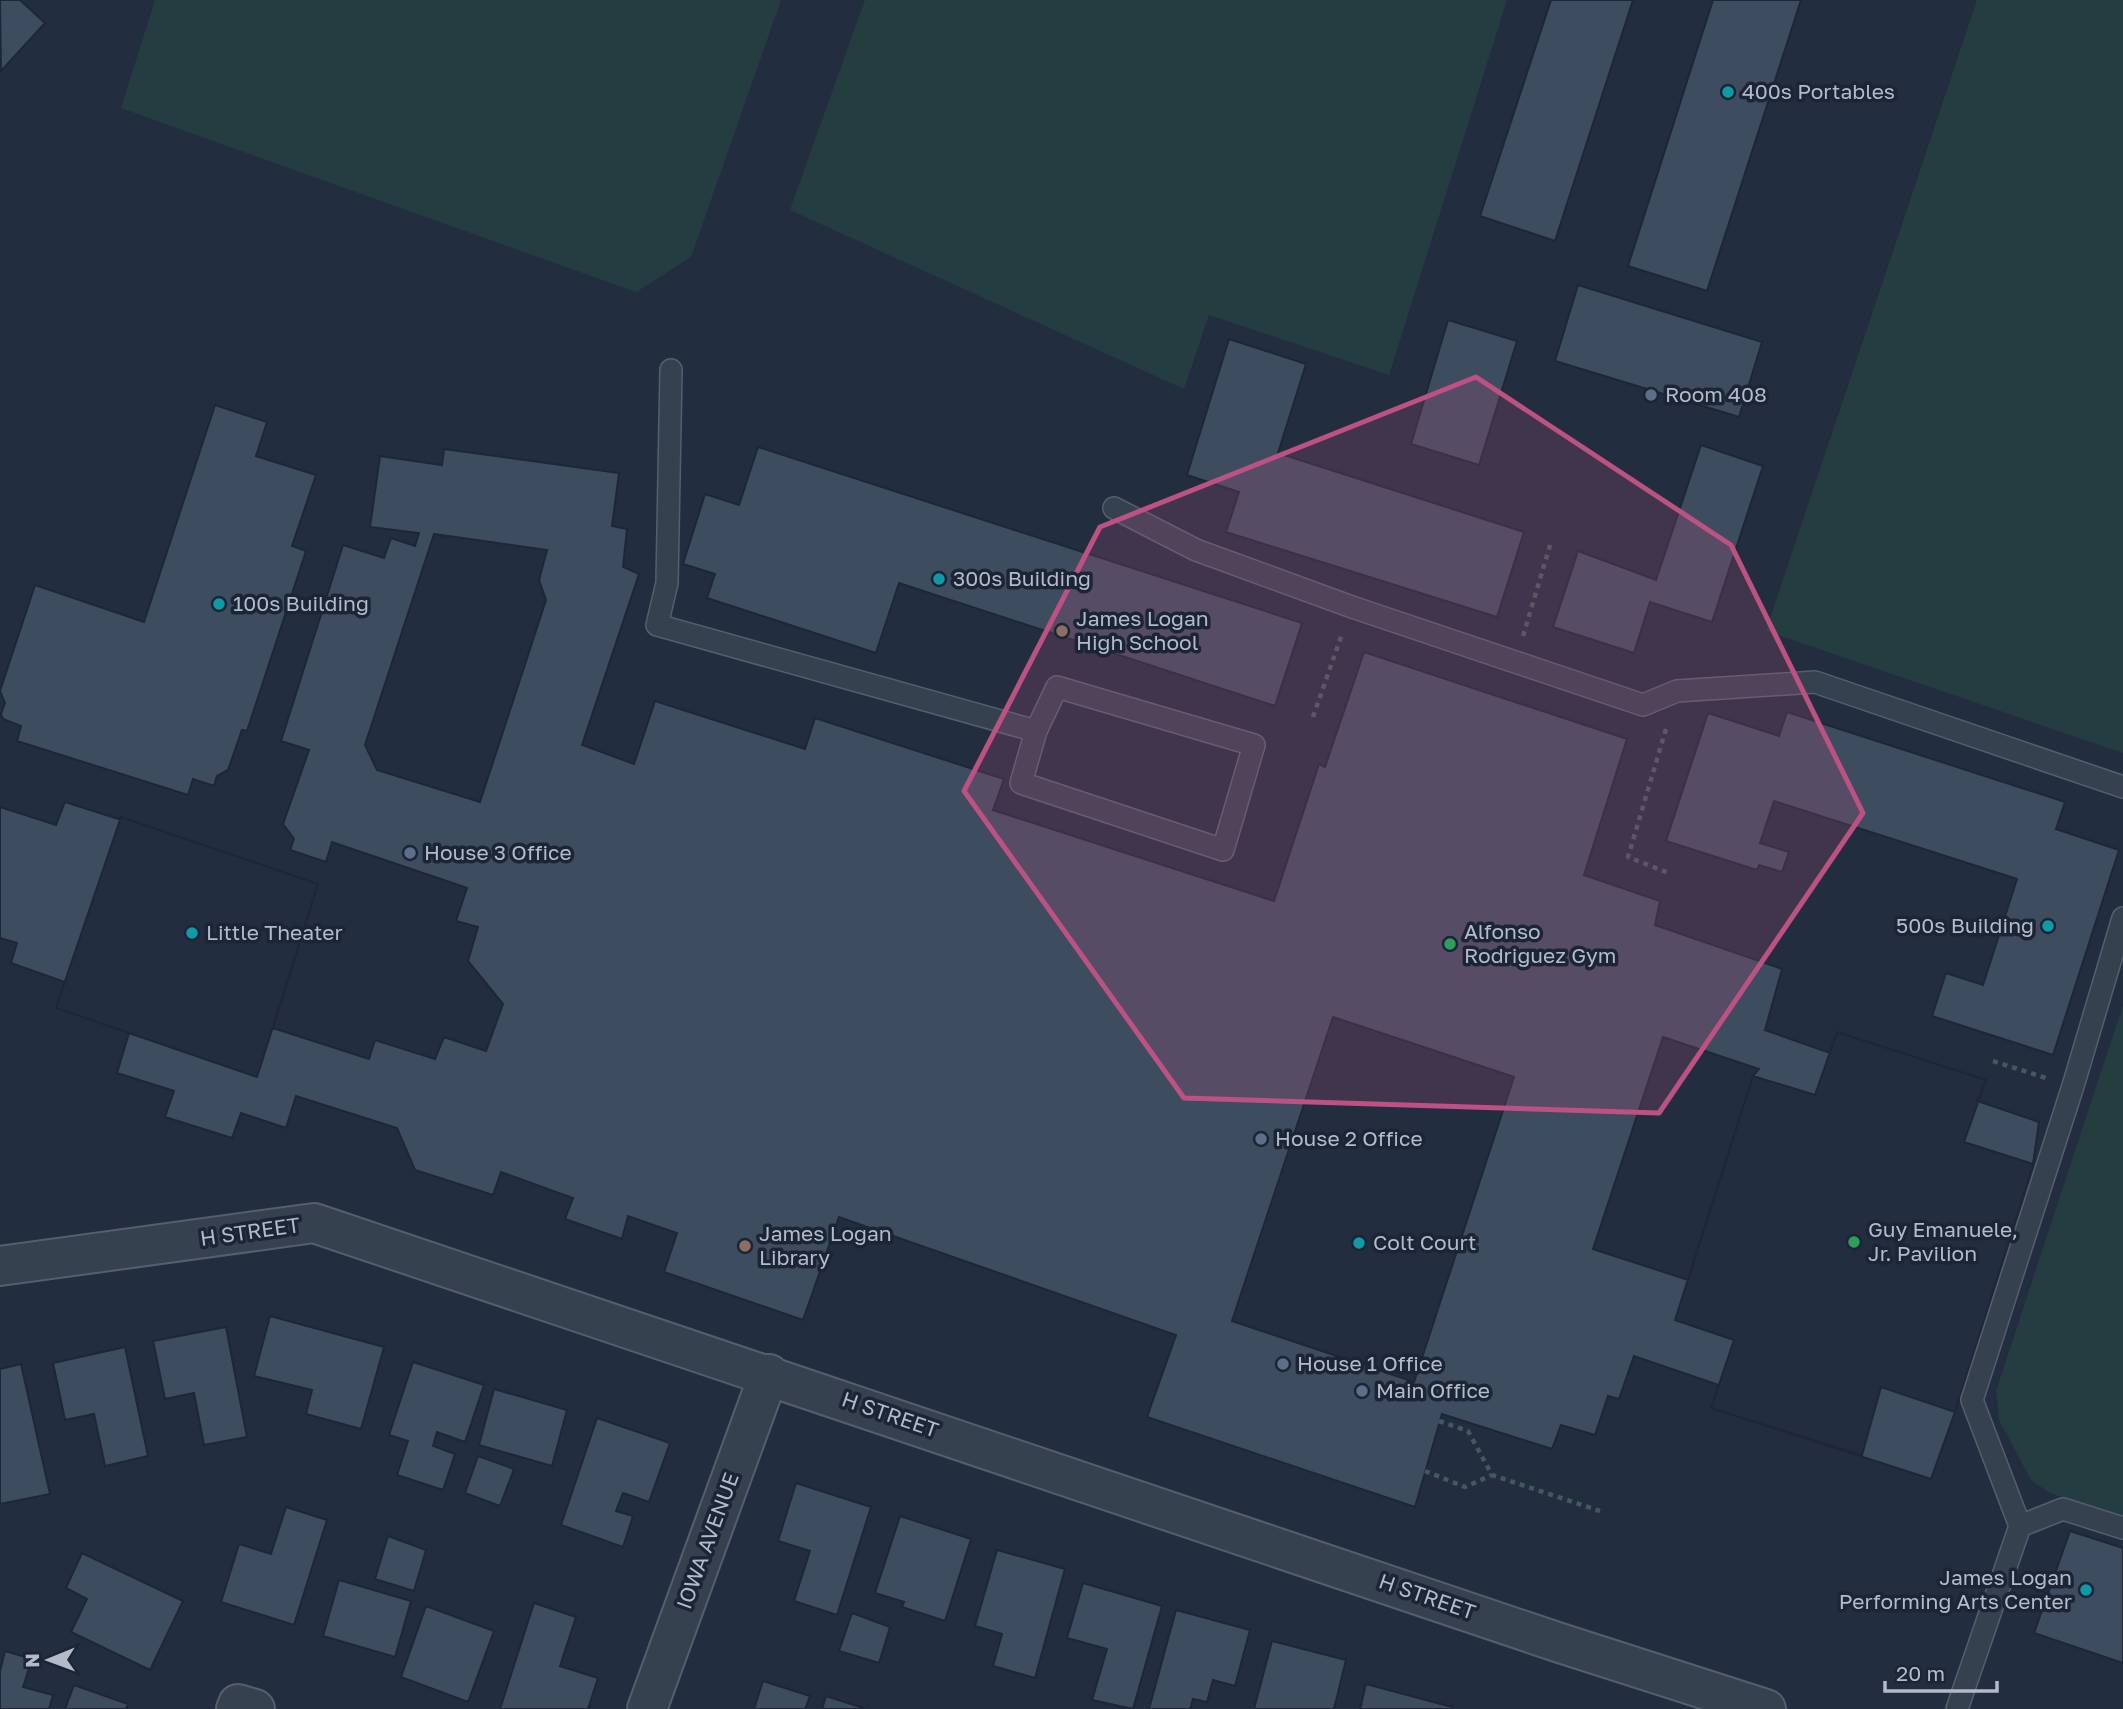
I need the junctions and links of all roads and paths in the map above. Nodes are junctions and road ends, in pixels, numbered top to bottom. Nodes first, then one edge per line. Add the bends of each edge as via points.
1 (671, 370) dead end
2 (1114, 508) dead end
3 (1551, 542) dead end
4 (1352, 607) junction
5 (1516, 660) junction
6 (1677, 691) junction
7 (1313, 717) dead end
8 (1035, 731) junction
9 (2123, 787) edge
10 (1671, 874) dead end
11 (2123, 918) edge
12 (1993, 1061) dead end
13 (2073, 1087) junction
14 (0, 1266) edge
15 (769, 1374) junction
16 (1439, 1421) dead end
17 (1425, 1471) dead end
18 (1492, 1475) junction
19 (1600, 1511) dead end
20 (2020, 1526) junction
21 (2123, 1528) edge
22 (647, 1709) edge
23 (1766, 1709) edge
24 (1957, 1709) edge

1 - 8 lane via 667,583 657,625
2 - 4 lane via 1196,550
3 - 5 path
4 - 5 lane
4 - 7 path
5 - 6 lane via 1643,705
6 - 9 lane via 1815,682
6 - 10 path via 1628,857
8 - 8 lane via 1021,783 1223,850 1254,745 1057,687
11 - 13 lane
12 - 13 path
13 - 20 lane via 1972,1400
14 - 15 street, H STREET via 314,1223
15 - 22 street, IOWA AVENUE
15 - 23 street, H STREET
16 - 18 path via 1468,1431
17 - 18 path via 1465,1488
18 - 19 path
20 - 21 lane via 2063,1509
20 - 24 lane

